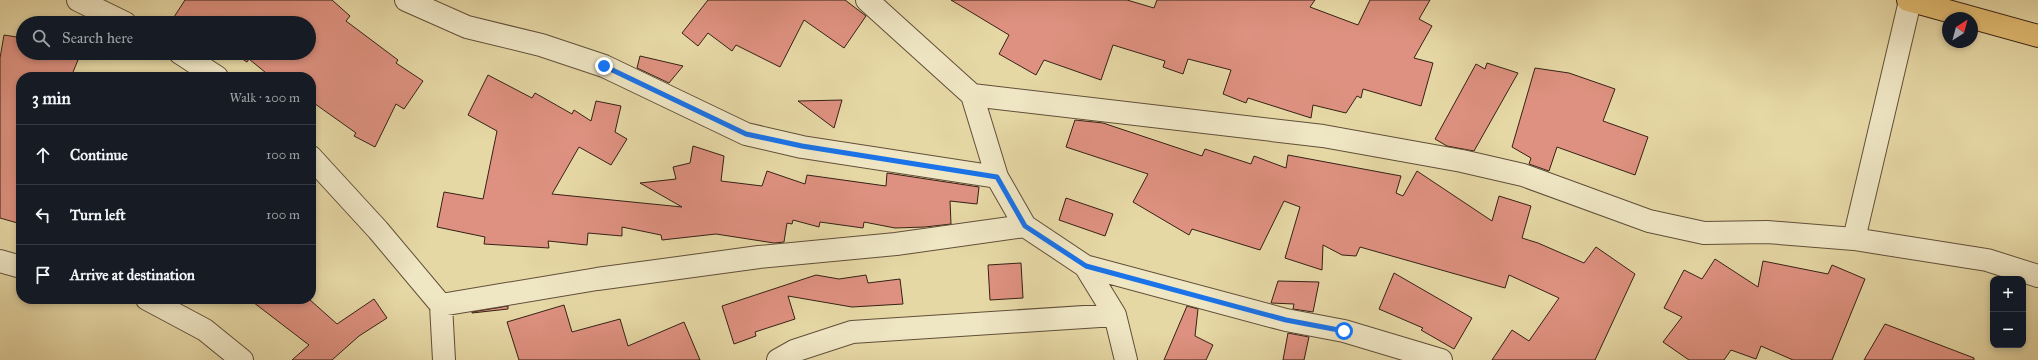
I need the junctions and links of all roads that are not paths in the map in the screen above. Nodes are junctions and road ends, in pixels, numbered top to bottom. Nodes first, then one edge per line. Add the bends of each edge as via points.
1 (78, 0) edge
2 (406, 0) edge
3 (867, 0) edge
4 (1909, 0) edge
5 (110, 16) edge
6 (2038, 36) edge
7 (191, 60) edge
8 (209, 72) edge
9 (972, 95) junction
10 (316, 162) edge
11 (997, 177) junction
12 (1025, 226) junction
13 (1854, 239) junction
14 (0, 261) edge
15 (16, 266) edge
16 (1086, 266) junction
17 (2038, 276) edge
18 (156, 304) edge
19 (441, 305) junction
20 (1115, 315) junction
21 (242, 360) edge
22 (444, 360) edge
23 (778, 360) edge
24 (1126, 360) edge
25 (1441, 360) edge

1 - 5 street
2 - 11 street via 467,27 541,45 604,66 746,134 802,146
3 - 9 street
4 - 6 highway
4 - 13 street
7 - 8 street
9 - 11 street
9 - 13 street via 1323,136 1462,161 1523,175 1649,221 1704,233 1767,232
10 - 19 street via 378,230
11 - 12 street
12 - 16 street
12 - 19 street via 896,244 759,257 597,279
13 - 17 street via 1987,260
14 - 15 street
16 - 20 street
16 - 25 street via 1286,320 1344,331
18 - 21 street via 205,330
19 - 22 street
20 - 23 street via 852,332 794,351
20 - 24 street

